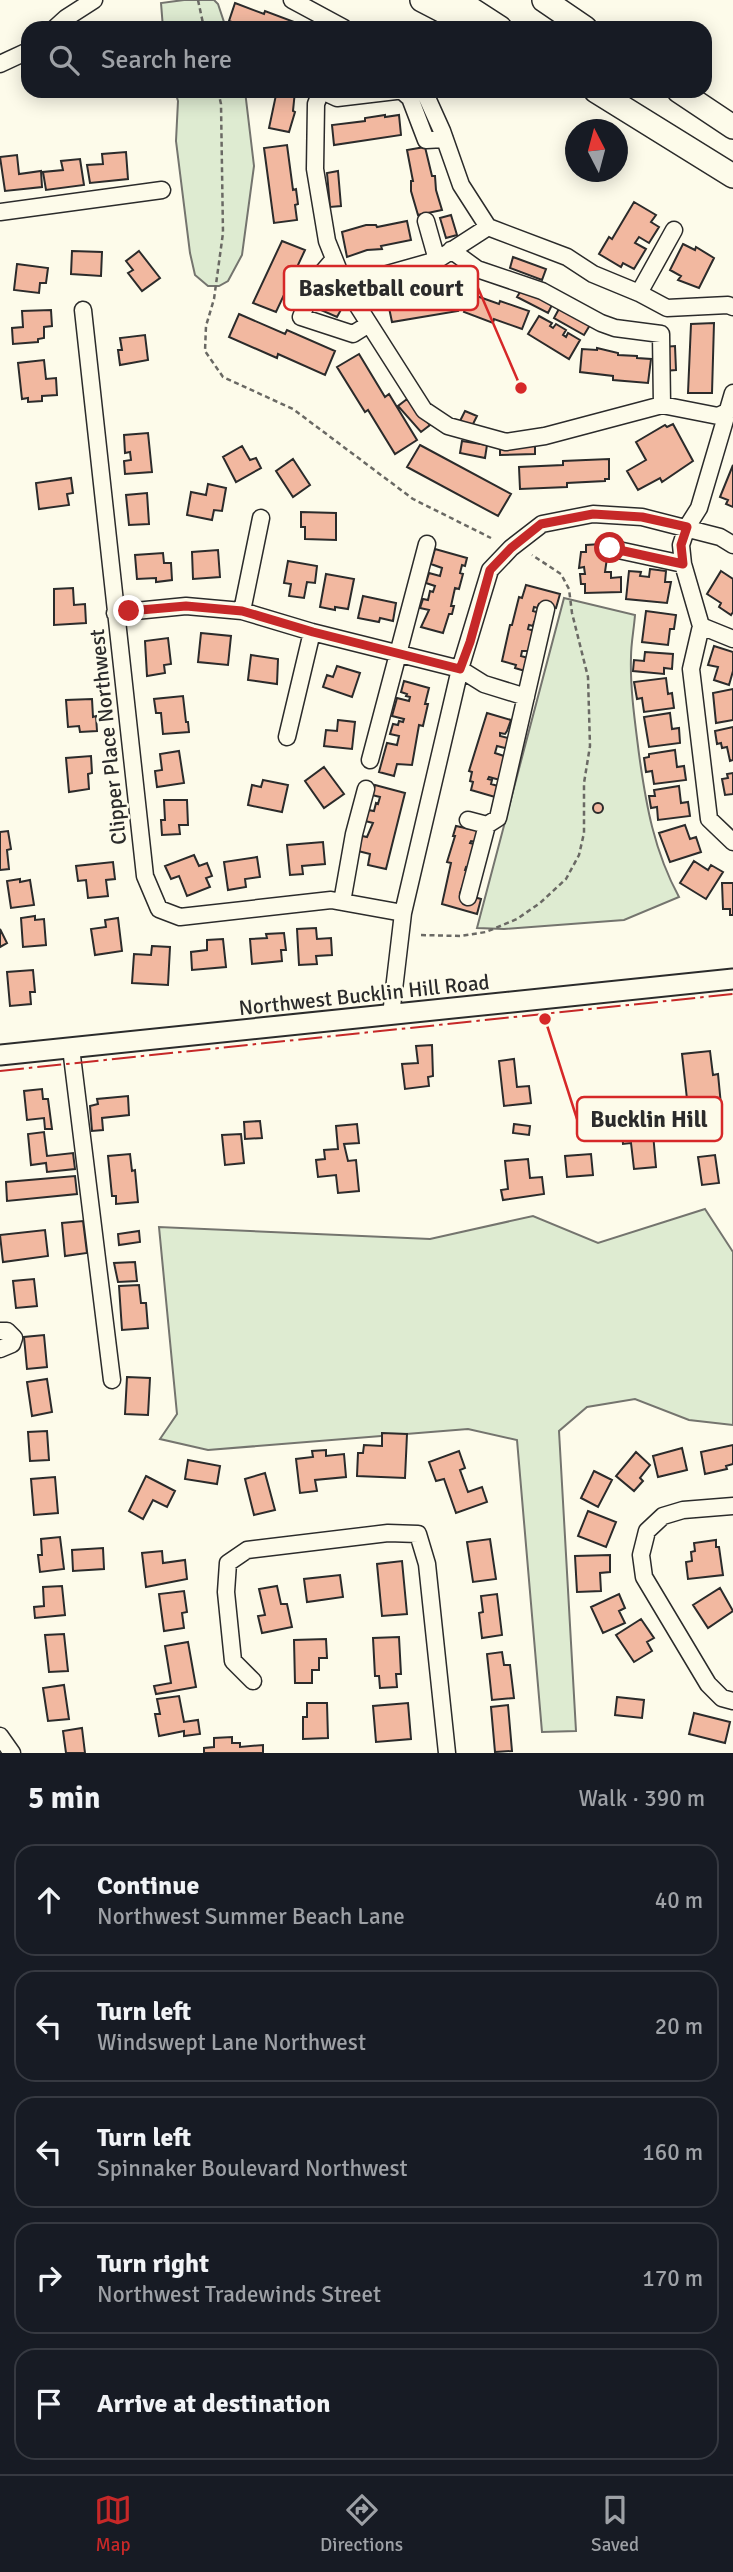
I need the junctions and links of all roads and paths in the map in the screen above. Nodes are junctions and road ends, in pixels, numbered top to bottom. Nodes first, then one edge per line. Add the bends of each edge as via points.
1 (94, 0) edge
2 (198, 0) edge
3 (292, 0) edge
4 (422, 0) edge
5 (457, 0) edge
6 (544, 0) edge
7 (63, 21) edge
8 (202, 21) edge
9 (331, 21) edge
10 (462, 21) edge
11 (489, 21) edge
12 (575, 21) edge
13 (21, 54) edge
14 (0, 64) edge
15 (220, 98) edge
16 (319, 98) edge
17 (410, 98) edge
18 (427, 98) edge
19 (607, 98) edge
20 (690, 98) edge
21 (733, 127) edge
22 (445, 139) junction
23 (733, 176) edge
24 (162, 190) dead end
25 (0, 212) edge
26 (426, 221) dead end
27 (488, 227) junction
28 (674, 230) dead end
29 (451, 250) junction
30 (334, 259) junction
31 (436, 260) junction
32 (345, 286) junction
33 (639, 293) junction
34 (733, 307) edge
35 (83, 310) dead end
36 (369, 324) junction
37 (733, 393) edge
38 (662, 405) junction
39 (731, 410) edge
40 (261, 518) dead end
41 (687, 527) junction
42 (491, 538) dead end
43 (427, 544) dead end
44 (733, 545) edge
45 (610, 548) dead end
46 (532, 555) dead end
47 (683, 564) junction
48 (546, 609) dead end
49 (242, 611) junction
50 (115, 613) junction
51 (701, 626) junction
52 (313, 632) junction
53 (733, 639) edge
54 (400, 653) junction
55 (460, 669) junction
56 (526, 697) junction
57 (287, 737) dead end
58 (370, 760) dead end
59 (366, 789) dead end
60 (468, 820) dead end
61 (487, 825) junction
62 (733, 842) edge
63 (468, 897) dead end
64 (342, 902) junction
65 (403, 914) junction
66 (421, 935) dead end
67 (733, 979) edge
68 (391, 1015) junction
69 (71, 1048) junction
70 (0, 1055) edge
71 (0, 1331) edge
72 (0, 1349) edge
73 (112, 1380) dead end
74 (733, 1506) edge
75 (253, 1682) dead end
76 (733, 1701) edge
77 (0, 1736) edge
78 (12, 1753) edge
79 (447, 1753) edge

1 - 7 street
2 - 8 path
3 - 9 street
4 - 10 highway
5 - 11 highway
6 - 12 highway
13 - 14 street
15 - 42 path via 223,233 205,351 223,377 293,409 413,499
16 - 30 street via 315,169
17 - 22 street via 426,139
18 - 22 street
19 - 23 highway
20 - 21 highway
22 - 27 street via 460,185
24 - 25 street
26 - 31 street
27 - 29 street
27 - 33 street via 567,257 593,274
28 - 33 street
29 - 31 street
29 - 38 street via 477,269 542,291 601,323 661,334
30 - 32 street
30 - 36 street via 316,280 301,317 353,334
31 - 32 street
32 - 36 street
33 - 34 street via 667,308
35 - 50 street, Clipper Place Northwest
36 - 38 street via 424,410 448,426 481,437 506,442 545,436
37 - 39 street
38 - 39 street via 718,416
39 - 41 street via 699,508
40 - 49 street
41 - 44 street
41 - 47 street via 681,545
41 - 55 street via 642,517 593,514 541,524 490,570
43 - 54 street
45 - 47 street
46 - 66 path via 561,574 569,589 588,677 590,746 579,855 566,879 517,919 486,932
47 - 51 street
48 - 56 street
49 - 50 street via 186,606
49 - 52 street
50 - 64 street, Clipper Place Northwest via 145,876 159,909 180,917
51 - 53 street
51 - 62 street via 691,669 709,820
52 - 54 street
52 - 57 street
54 - 55 street
54 - 58 street
55 - 56 street via 484,684
55 - 65 street
56 - 61 street via 498,818
59 - 64 street
60 - 61 street
61 - 63 street
64 - 65 street, Clipper Place Northwest
65 - 68 street
67 - 68 main road, Northwest Bucklin Hill Road
68 - 69 main road, Northwest Bucklin Hill Road
69 - 70 main road, Northwest Bucklin Hill Road
69 - 73 street
71 - 72 street via 14,1338
74 - 76 street via 663,1516 647,1531 641,1555 644,1577 708,1684 722,1698
75 - 79 street via 233,1661 228,1563 247,1550 388,1533 418,1534 428,1564
77 - 78 street

